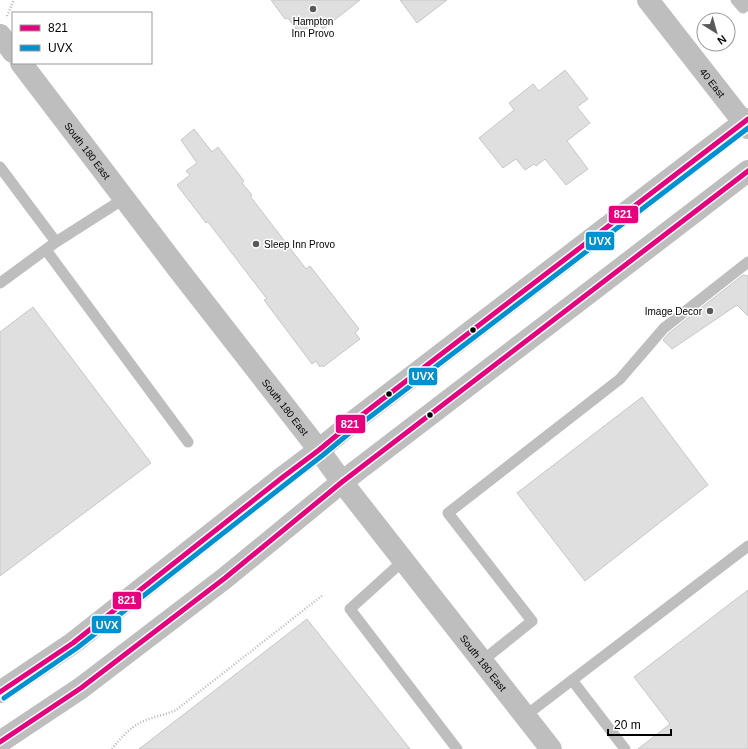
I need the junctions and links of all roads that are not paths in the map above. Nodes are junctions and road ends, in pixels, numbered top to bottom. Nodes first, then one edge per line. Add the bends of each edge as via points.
1 (648, 0) edge
2 (2, 27) edge
3 (12, 50) edge
4 (22, 64) edge
5 (747, 123) edge
6 (0, 166) edge
7 (748, 171) edge
8 (125, 198) junction
9 (56, 242) junction
10 (46, 250) junction
11 (748, 262) edge
12 (0, 283) edge
13 (188, 442) dead end
14 (319, 450) junction
15 (342, 482) junction
16 (748, 546) edge
17 (403, 560) junction
18 (482, 661) junction
19 (572, 680) junction
20 (0, 692) edge
21 (525, 716) junction
22 (0, 742) edge
23 (457, 749) edge
24 (550, 749) edge
25 (625, 749) edge

1 - 5 street, 40 East
2 - 3 street
4 - 8 street, South 180 East
5 - 14 street
6 - 9 lane
7 - 15 street
8 - 9 lane
8 - 14 street, South 180 East
9 - 10 lane
10 - 12 lane
10 - 13 lane
11 - 18 lane via 664,328 620,380 448,513 532,621
14 - 15 street, South 180 East
14 - 20 street via 73,643
15 - 17 street, South 180 East
15 - 22 street via 225,578 81,688
16 - 19 lane
17 - 18 street, South 180 East
17 - 23 lane via 350,609
18 - 21 street, South 180 East
19 - 21 lane
19 - 25 lane
21 - 24 street, South 180 East

